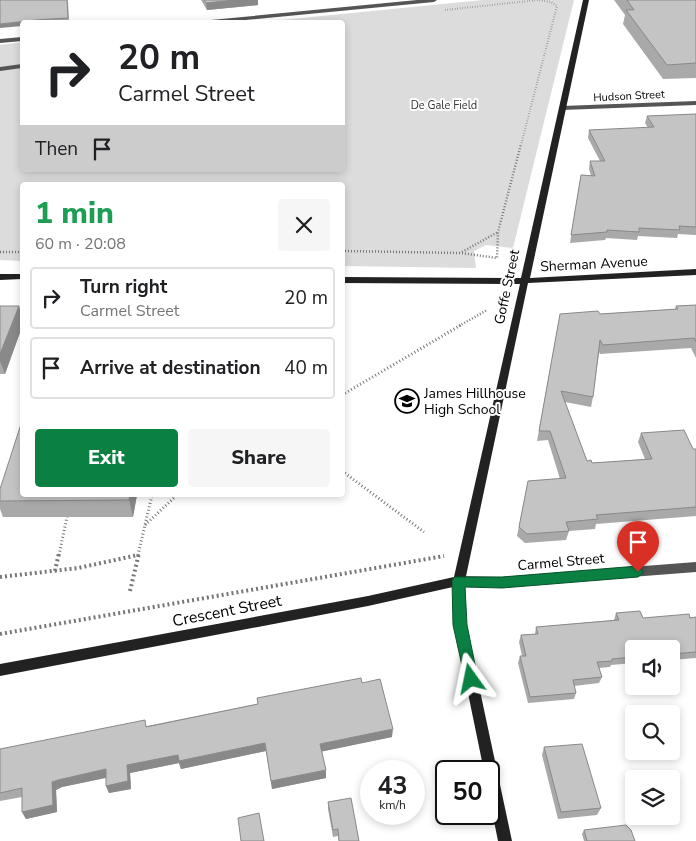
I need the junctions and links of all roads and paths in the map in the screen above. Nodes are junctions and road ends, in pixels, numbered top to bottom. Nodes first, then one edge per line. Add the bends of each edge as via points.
1 (434, 0) edge
2 (556, 0) edge
3 (586, 0) edge
4 (231, 20) edge
5 (20, 39) edge
6 (0, 41) edge
7 (20, 66) edge
8 (0, 69) edge
9 (696, 102) edge
10 (562, 108) junction
11 (498, 232) junction
12 (345, 251) edge
13 (0, 252) edge
14 (20, 252) edge
15 (461, 253) junction
16 (696, 272) edge
17 (0, 277) edge
18 (20, 277) edge
19 (345, 280) edge
20 (523, 281) junction
21 (487, 310) dead end
22 (345, 393) edge
23 (345, 473) edge
24 (152, 497) edge
25 (175, 497) edge
26 (67, 517) edge
27 (145, 526) junction
28 (424, 532) dead end
29 (464, 553) junction
30 (138, 555) junction
31 (696, 567) edge
32 (55, 570) junction
33 (0, 577) edge
34 (458, 581) junction
35 (130, 590) dead end
36 (0, 634) edge
37 (0, 670) edge
38 (505, 841) edge

1 - 4 street
2 - 11 path via 552,2 557,11
3 - 10 main road, Goffe Street
5 - 6 street
7 - 8 street
9 - 10 street, Hudson Street
10 - 20 main road, Goffe Street
11 - 15 path
11 - 15 path via 497,258
12 - 15 path
13 - 14 path
16 - 20 main road, Sherman Avenue
17 - 18 main road
19 - 20 main road, Sherman Avenue
20 - 29 main road, Goffe Street
21 - 22 path
23 - 28 path
24 - 27 path
25 - 27 path
26 - 32 path
27 - 30 path
29 - 34 main road, Goffe Street
29 - 36 path
30 - 32 path
30 - 35 path
31 - 34 street, Carmel Street via 502,582
32 - 33 path
34 - 37 main road, Crescent Street
34 - 38 main road, Goffe Street via 460,625

